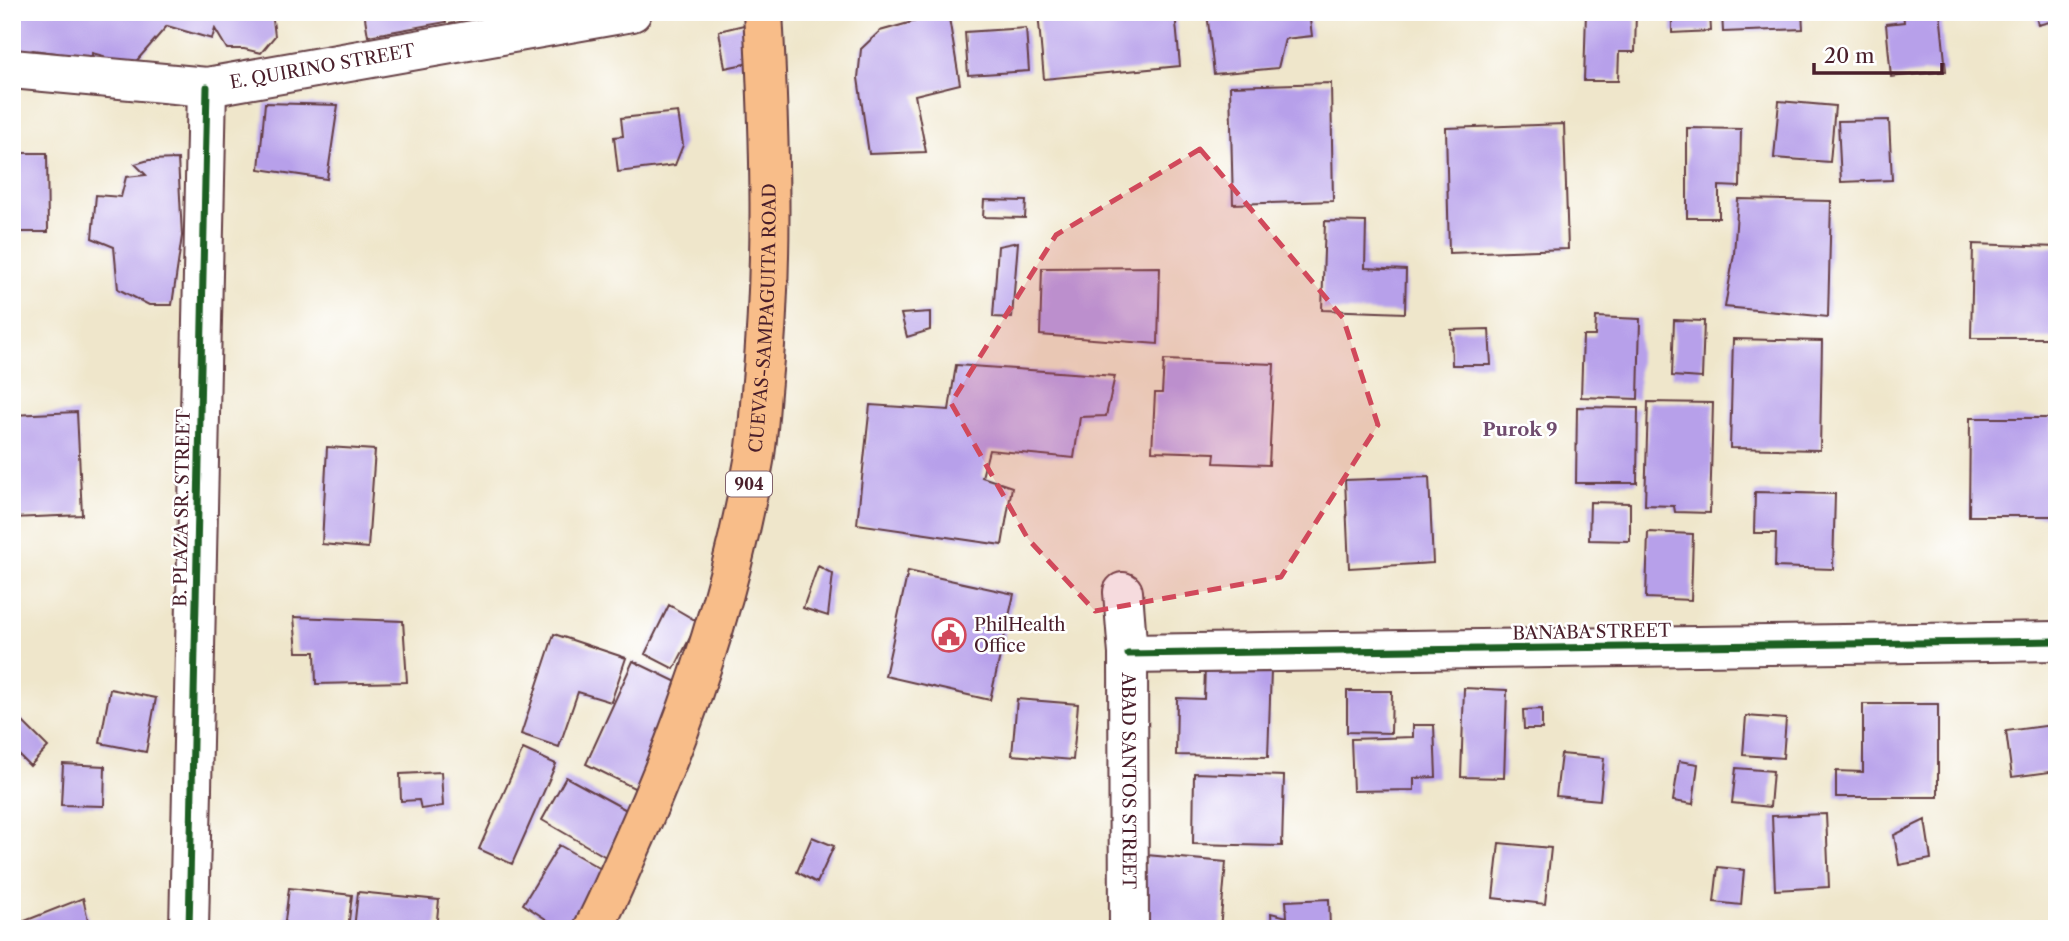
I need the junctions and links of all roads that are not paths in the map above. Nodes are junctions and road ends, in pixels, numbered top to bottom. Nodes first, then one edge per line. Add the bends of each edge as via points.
1 (632, 12) edge
2 (764, 12) edge
3 (12, 69) edge
4 (206, 87) junction
5 (1123, 592) dead end
6 (2057, 641) edge
7 (1128, 654) junction
8 (190, 929) edge
9 (593, 929) edge
10 (1129, 929) edge

1 - 4 street, E. QUIRINO STREET
2 - 9 main road, CUEVAS-SAMPAGUITA ROAD / 904 via 770,255 754,459 720,614 690,703 655,794
3 - 4 street, E. QUIRINO STREET
4 - 8 street, B. PLAZA SR. STREET
5 - 7 street, ABAD SANTOS STREET
6 - 7 street, BANABA STREET
7 - 10 street, ABAD SANTOS STREET

